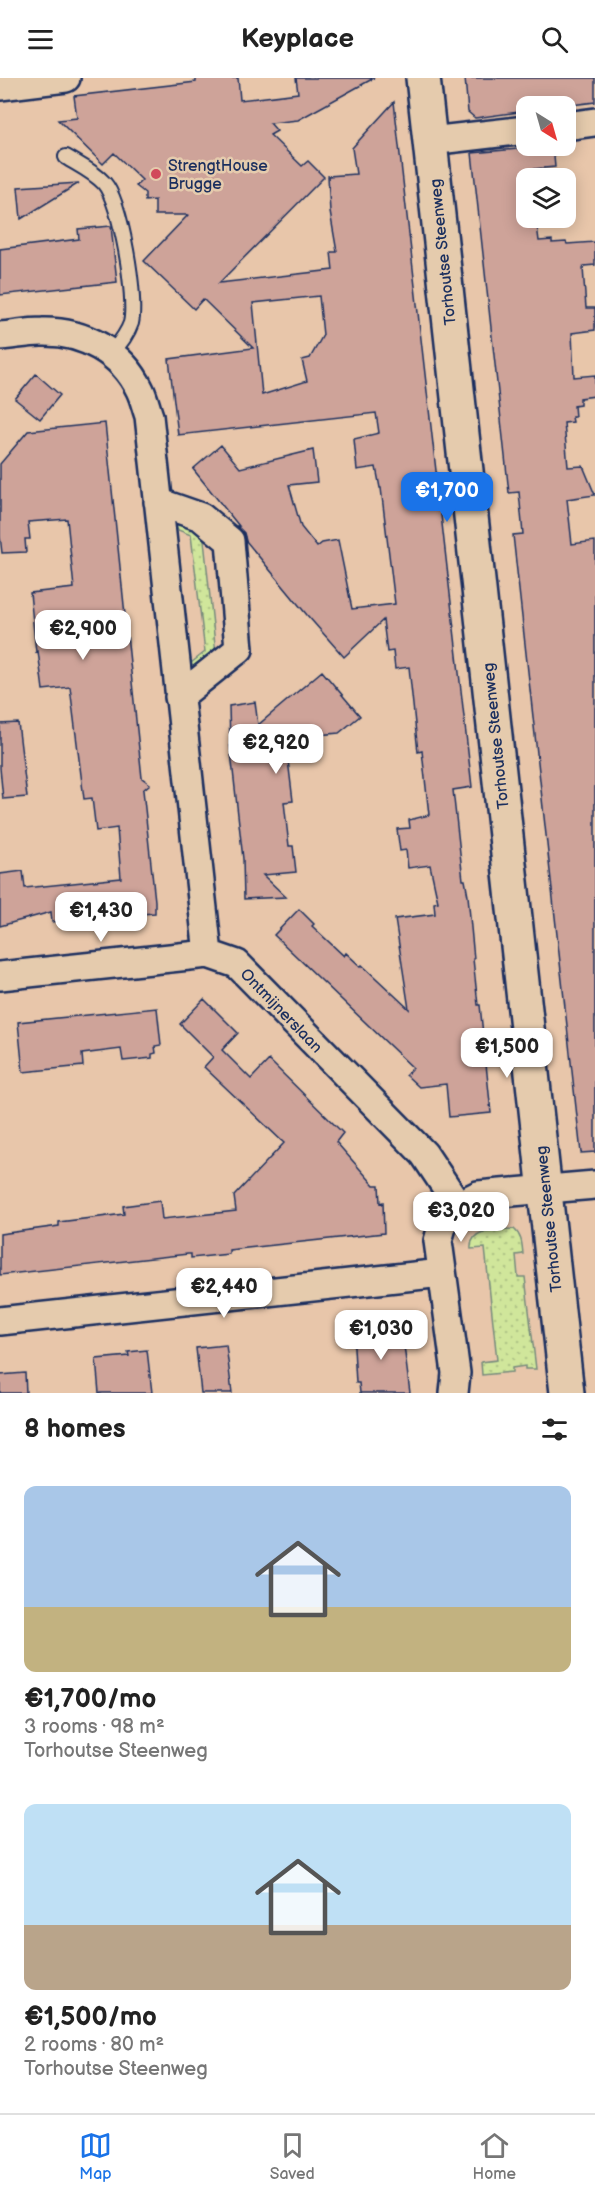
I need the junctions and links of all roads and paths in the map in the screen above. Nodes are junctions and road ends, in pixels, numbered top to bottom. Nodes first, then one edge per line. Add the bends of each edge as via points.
1 (66, 78) edge
2 (423, 78) edge
3 (0, 86) edge
4 (595, 122) edge
5 (576, 125) edge
6 (516, 131) edge
7 (430, 141) junction
8 (66, 157) dead end
9 (0, 336) edge
10 (111, 354) junction
11 (158, 502) junction
12 (179, 697) junction
13 (208, 954) junction
14 (0, 976) edge
15 (595, 1185) edge
16 (546, 1190) junction
17 (458, 1205) junction
18 (442, 1273) junction
19 (0, 1321) edge
20 (455, 1391) edge
21 (567, 1393) edge

1 - 3 street
2 - 7 main road, Torhoutse Steenweg
4 - 5 street
6 - 7 street
7 - 16 main road, Torhoutse Steenweg
8 - 10 lane via 104,183 118,212 133,305 125,336
9 - 10 street via 73,334
10 - 11 street via 141,390 149,416
11 - 12 street
11 - 12 street via 201,517 230,541 239,649
12 - 13 street
13 - 14 street
13 - 17 street, Ontmijnerslaan via 237,964 424,1154
15 - 16 street
16 - 17 street via 478,1195
16 - 21 main road, Torhoutse Steenweg
17 - 18 street via 444,1221 438,1241
18 - 19 street
18 - 20 street

